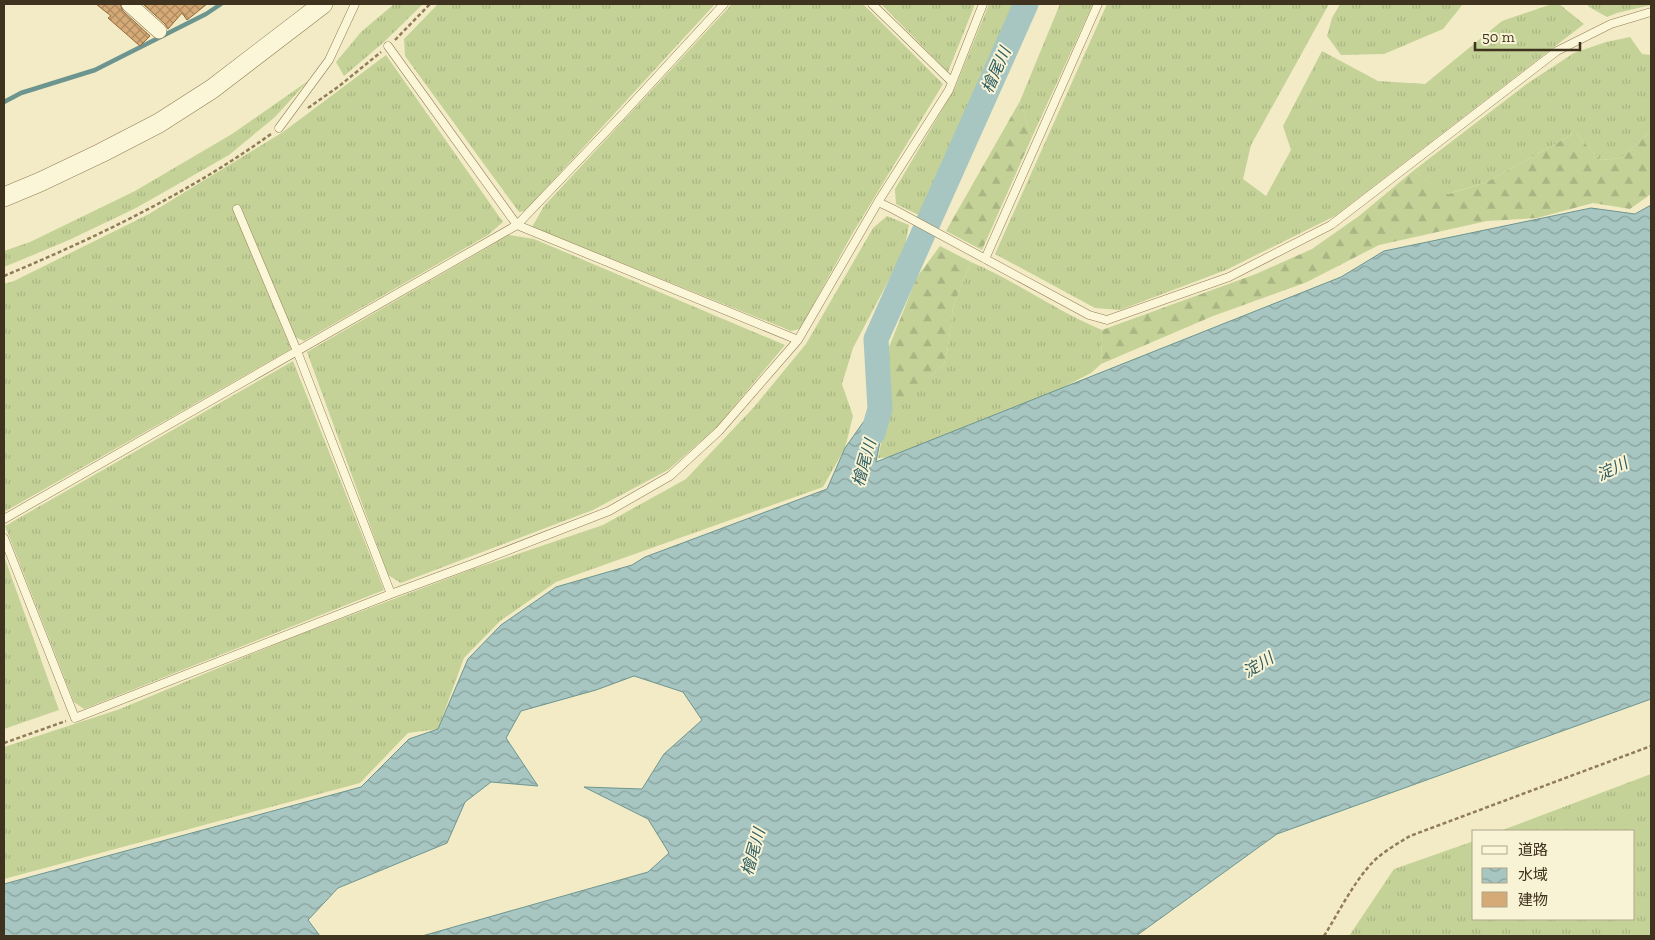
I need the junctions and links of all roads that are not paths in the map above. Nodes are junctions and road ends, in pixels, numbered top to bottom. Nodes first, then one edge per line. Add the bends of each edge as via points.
1 (129, 4) edge
2 (323, 4) edge
3 (355, 4) edge
4 (724, 4) edge
5 (872, 4) edge
6 (983, 4) edge
7 (1098, 4) edge
8 (1651, 12) edge
9 (159, 30) dead end
10 (388, 46) road end
11 (952, 82) junction
12 (279, 128) road end
13 (4, 196) edge
14 (878, 202) junction
15 (237, 209) dead end
16 (516, 225) junction
17 (985, 259) junction
18 (798, 340) junction
19 (296, 351) junction
20 (4, 519) edge
21 (4, 538) edge
22 (391, 594) junction

1 - 9 street
2 - 13 street via 212,89 158,122 92,157
3 - 12 lane via 329,60
4 - 16 lane
5 - 11 lane
6 - 11 lane
7 - 17 lane
8 - 17 lane via 1611,24 1557,51 1331,225 1228,278 1107,320 1089,315
10 - 16 lane
11 - 14 lane
14 - 17 lane
14 - 18 lane
15 - 19 lane
16 - 18 lane
16 - 19 lane
18 - 22 lane via 719,431 670,476 609,511
19 - 20 lane
19 - 22 lane
21 - 22 lane via 75,718

